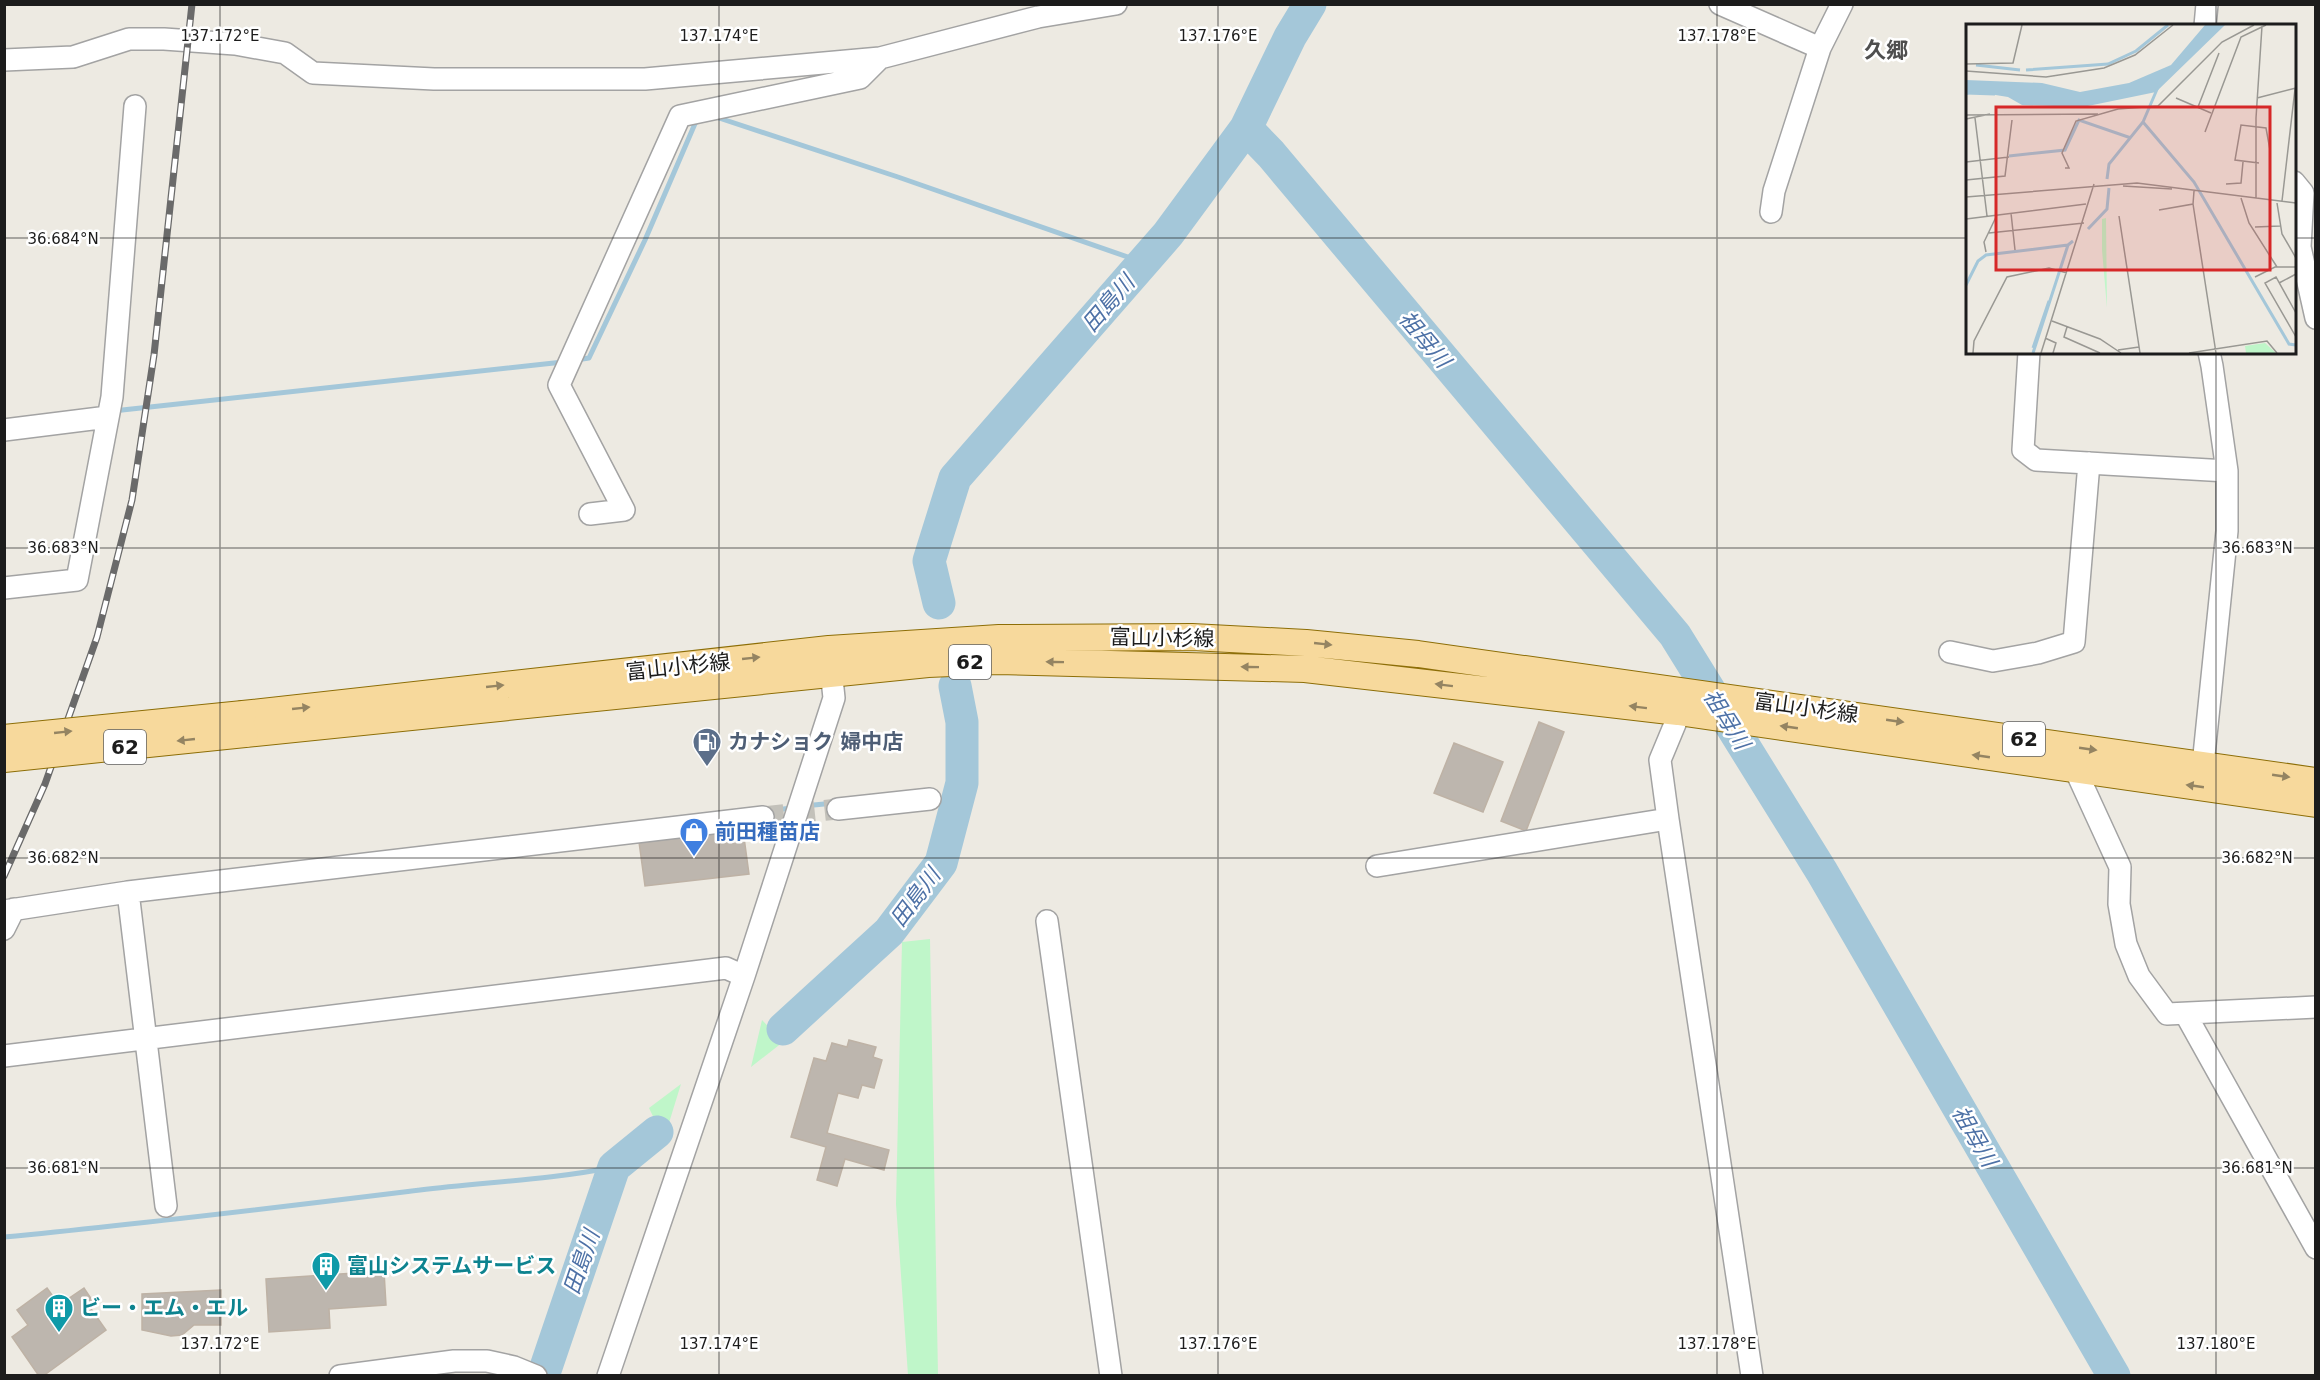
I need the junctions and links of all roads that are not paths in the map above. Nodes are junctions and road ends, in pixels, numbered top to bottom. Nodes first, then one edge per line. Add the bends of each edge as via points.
1 (1116, 4) edge
2 (1720, 4) edge
3 (1842, 4) edge
4 (2206, 4) edge
5 (2205, 24) edge
6 (1820, 48) junction
7 (880, 58) junction
8 (4, 60) edge
9 (135, 106) dead end
10 (2296, 183) edge
11 (1770, 212) dead end
12 (2316, 318) edge
13 (2029, 354) edge
14 (2209, 354) edge
15 (108, 417) junction
16 (4, 430) edge
17 (2089, 463) junction
18 (2227, 471) junction
19 (590, 514) dead end
20 (4, 588) edge
21 (829, 649) junction
22 (1950, 652) dead end
23 (833, 675) junction
24 (1686, 706) junction
25 (244, 724) junction
26 (4, 738) edge
27 (4, 759) edge
28 (2203, 765) junction
29 (2075, 769) junction
30 (2316, 781) edge
31 (930, 799) dead end
32 (2316, 804) edge
33 (838, 809) tunnel mouth
34 (763, 817) tunnel mouth
35 (1668, 819) junction
36 (1377, 866) dead end
37 (128, 892) junction
38 (9, 910) edge
39 (1047, 921) dead end
40 (4, 929) edge
41 (744, 976) junction
42 (2316, 1007) edge
43 (2186, 1015) junction
44 (146, 1039) junction
45 (4, 1056) edge
46 (166, 1206) dead end
47 (2316, 1248) edge
48 (529, 1373) edge
49 (340, 1376) edge
50 (608, 1376) edge
51 (1112, 1376) edge
52 (1752, 1376) edge

1 - 7 street via 1038,16
2 - 6 street
3 - 6 street
4 - 5 street
6 - 11 street
7 - 8 street via 645,80 434,79 313,73 285,53 235,44 164,39 129,39 73,57
7 - 19 street via 860,78 680,116 559,385 624,510
9 - 15 street
10 - 12 street via 2303,193 2300,247
13 - 17 street via 2023,450 2036,460
14 - 18 street
15 - 16 street
15 - 20 street via 77,580
17 - 18 street
17 - 22 street via 2074,642 1993,661
18 - 28 street via 2227,531
21 - 23 street
21 -> 24 main road, 富山小杉線 / 62 via 999,638 1192,637 1294,642 1418,654
25 -> 21 main road, 富山小杉線 / 62
24 -> 23 main road, 富山小杉線 / 62 via 1305,669 998,661
23 - 25 main road, 富山小杉線 / 62
23 - 41 street via 834,698
24 -> 28 main road, 富山小杉線 / 62 via 1733,698
29 -> 24 main road, 富山小杉線 / 62 via 1750,722
24 - 35 street via 1660,760
26 -> 25 main road, 富山小杉線 / 62, bridge
25 -> 27 main road, 富山小杉線 / 62, bridge
28 -> 30 main road, 富山小杉線 / 62
32 -> 29 main road, 富山小杉線 / 62
29 - 43 street via 2120,867 2119,904 2126,944 2139,976 2167,1014
31 - 33 street
34 - 37 street
35 - 36 street
35 - 52 street
37 - 38 street
37 - 44 street
38 - 40 street
39 - 51 street
41 - 44 street via 726,968
41 - 50 street
42 - 43 street
43 - 47 street
44 - 45 street
44 - 46 street
48 - 49 street via 487,1361 454,1361

